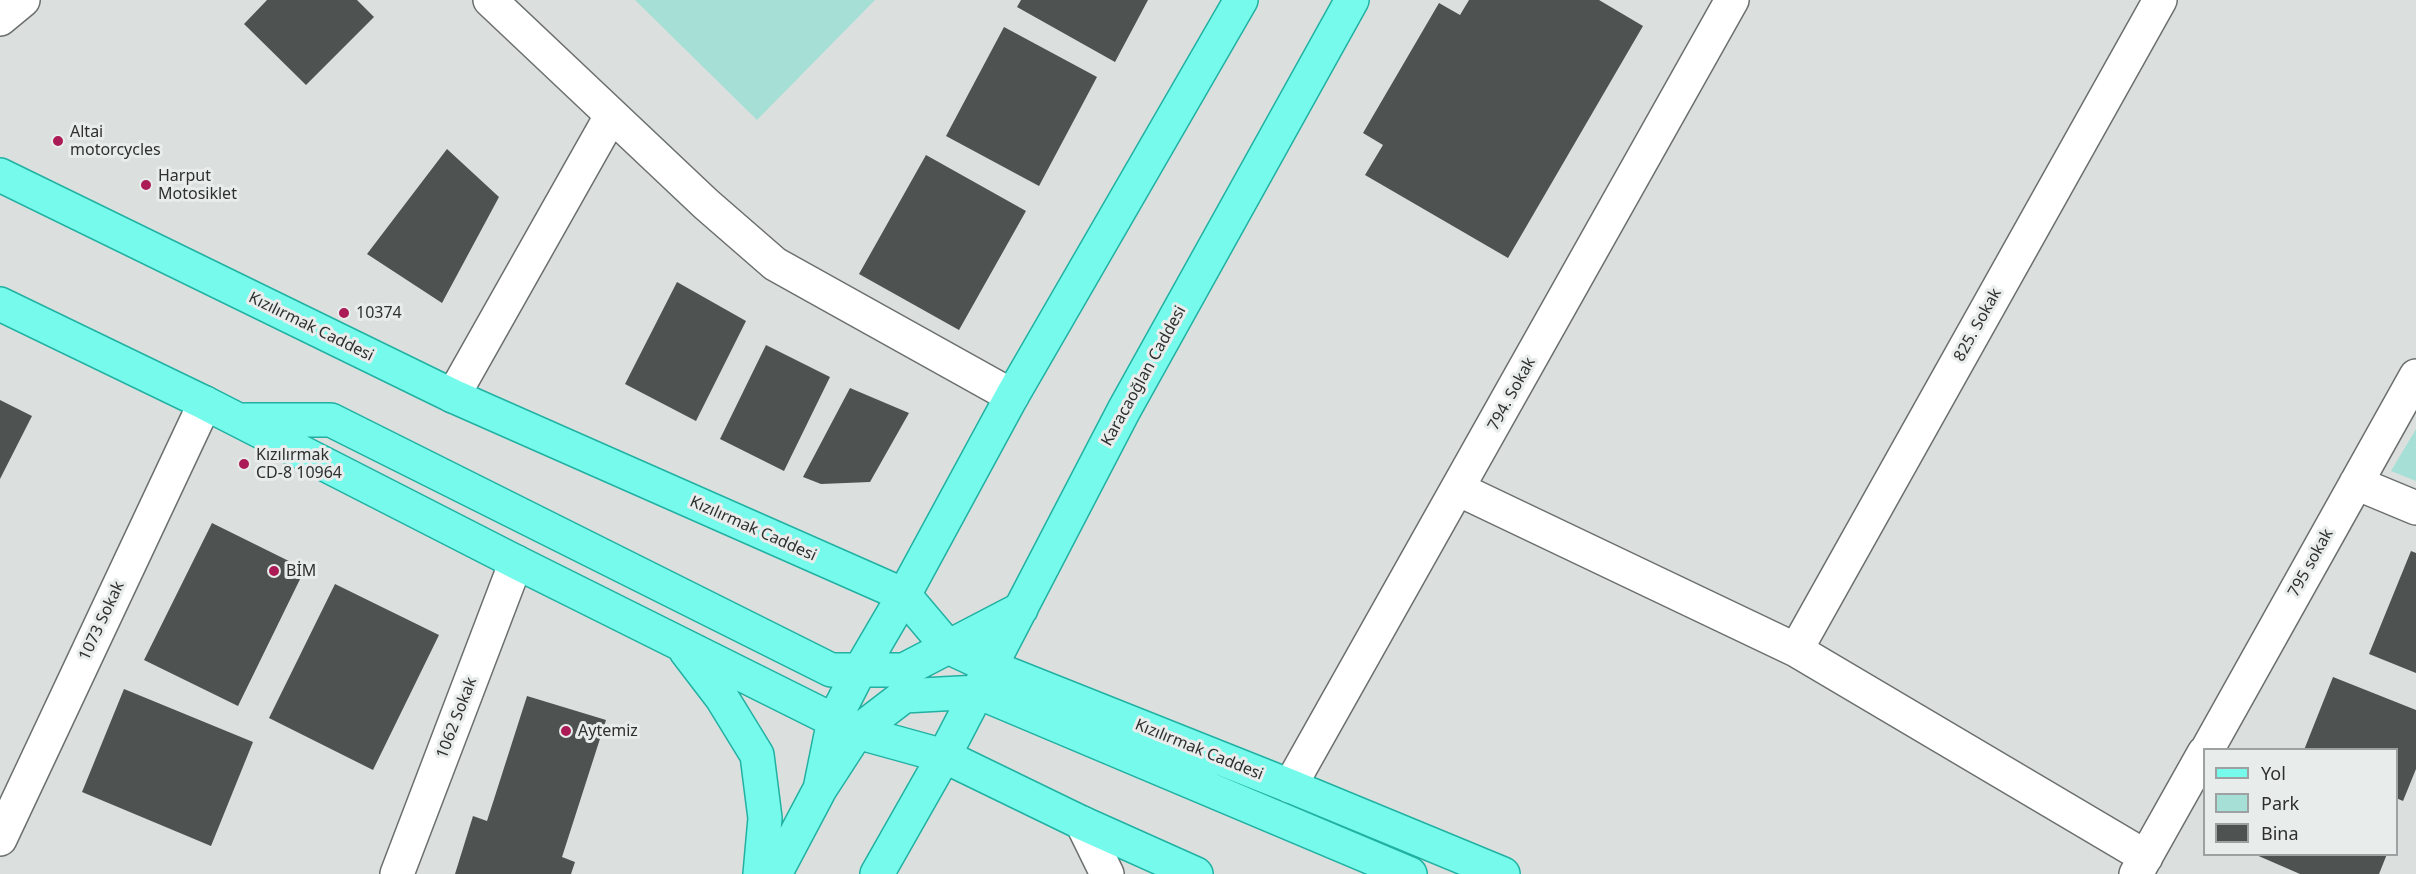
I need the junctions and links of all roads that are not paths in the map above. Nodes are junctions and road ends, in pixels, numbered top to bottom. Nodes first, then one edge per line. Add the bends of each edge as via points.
1 (23, 0) edge
2 (490, 0) edge
3 (1241, 0) edge
4 (1352, 0) edge
5 (1732, 0) edge
6 (2160, 0) edge
7 (0, 19) edge
8 (611, 116) junction
9 (0, 175) edge
10 (0, 304) edge
11 (2416, 376) edge
12 (453, 396) junction
13 (1012, 396) junction
14 (205, 403) junction
15 (237, 420) junction
16 (2356, 483) junction
17 (1458, 489) junction
18 (2416, 508) edge
19 (516, 562) junction
20 (904, 596) junction
21 (1021, 609) junction
22 (682, 645) junction
23 (948, 647) junction
24 (1796, 650) junction
25 (859, 670) junction
26 (984, 680) junction
27 (846, 726) junction
28 (2208, 748) edge
29 (944, 756) junction
30 (2203, 756) edge
31 (1290, 786) junction
32 (1082, 823) junction
33 (0, 839) edge
34 (2141, 866) edge
35 (397, 874) edge
36 (760, 874) edge
37 (775, 874) edge
38 (877, 874) edge
39 (1107, 874) edge
40 (1196, 874) edge
41 (1410, 874) edge
42 (1503, 874) edge

1 - 7 street
2 - 8 street
3 - 13 main road
4 - 21 main road, Karacaoğlan Caddesi via 1124,410
5 - 17 street, 794. Sokak
6 - 24 street, 825. Sokak
8 - 12 street
8 - 13 street via 775,264
9 - 12 main road, Kızılırmak Caddesi
10 - 14 main road
11 - 16 street, 795 sokak
12 - 20 main road, Kızılırmak Caddesi
13 - 20 main road
14 - 15 main road
14 - 33 street, 1073 Sokak
15 - 19 main road
15 - 25 main road via 332,420 831,670
16 - 18 street
16 - 28 street, 795 sokak
17 - 24 street
17 - 31 street, 794. Sokak
19 - 22 main road
19 - 35 street, 1062 Sokak
20 - 23 main road, Kızılırmak Caddesi
20 - 25 main road
21 - 23 main road
21 - 26 main road, Karacaoğlan Caddesi
22 - 27 main road
22 - 36 main road via 722,698 756,755 765,818
23 - 25 main road via 904,670
23 - 26 main road, Kızılırmak Caddesi
24 - 34 street
25 - 27 main road
26 - 27 main road via 904,696
26 - 29 main road, Karacaoğlan Caddesi
26 - 31 main road, Kızılırmak Caddesi
26 - 41 main road
27 - 29 main road
27 - 37 main road via 820,789
29 - 32 main road
29 - 38 main road, Karacaoğlan Caddesi
30 - 34 street, 795 sokak
31 - 42 main road, Kızılırmak Caddesi
32 - 39 street
32 - 40 main road

